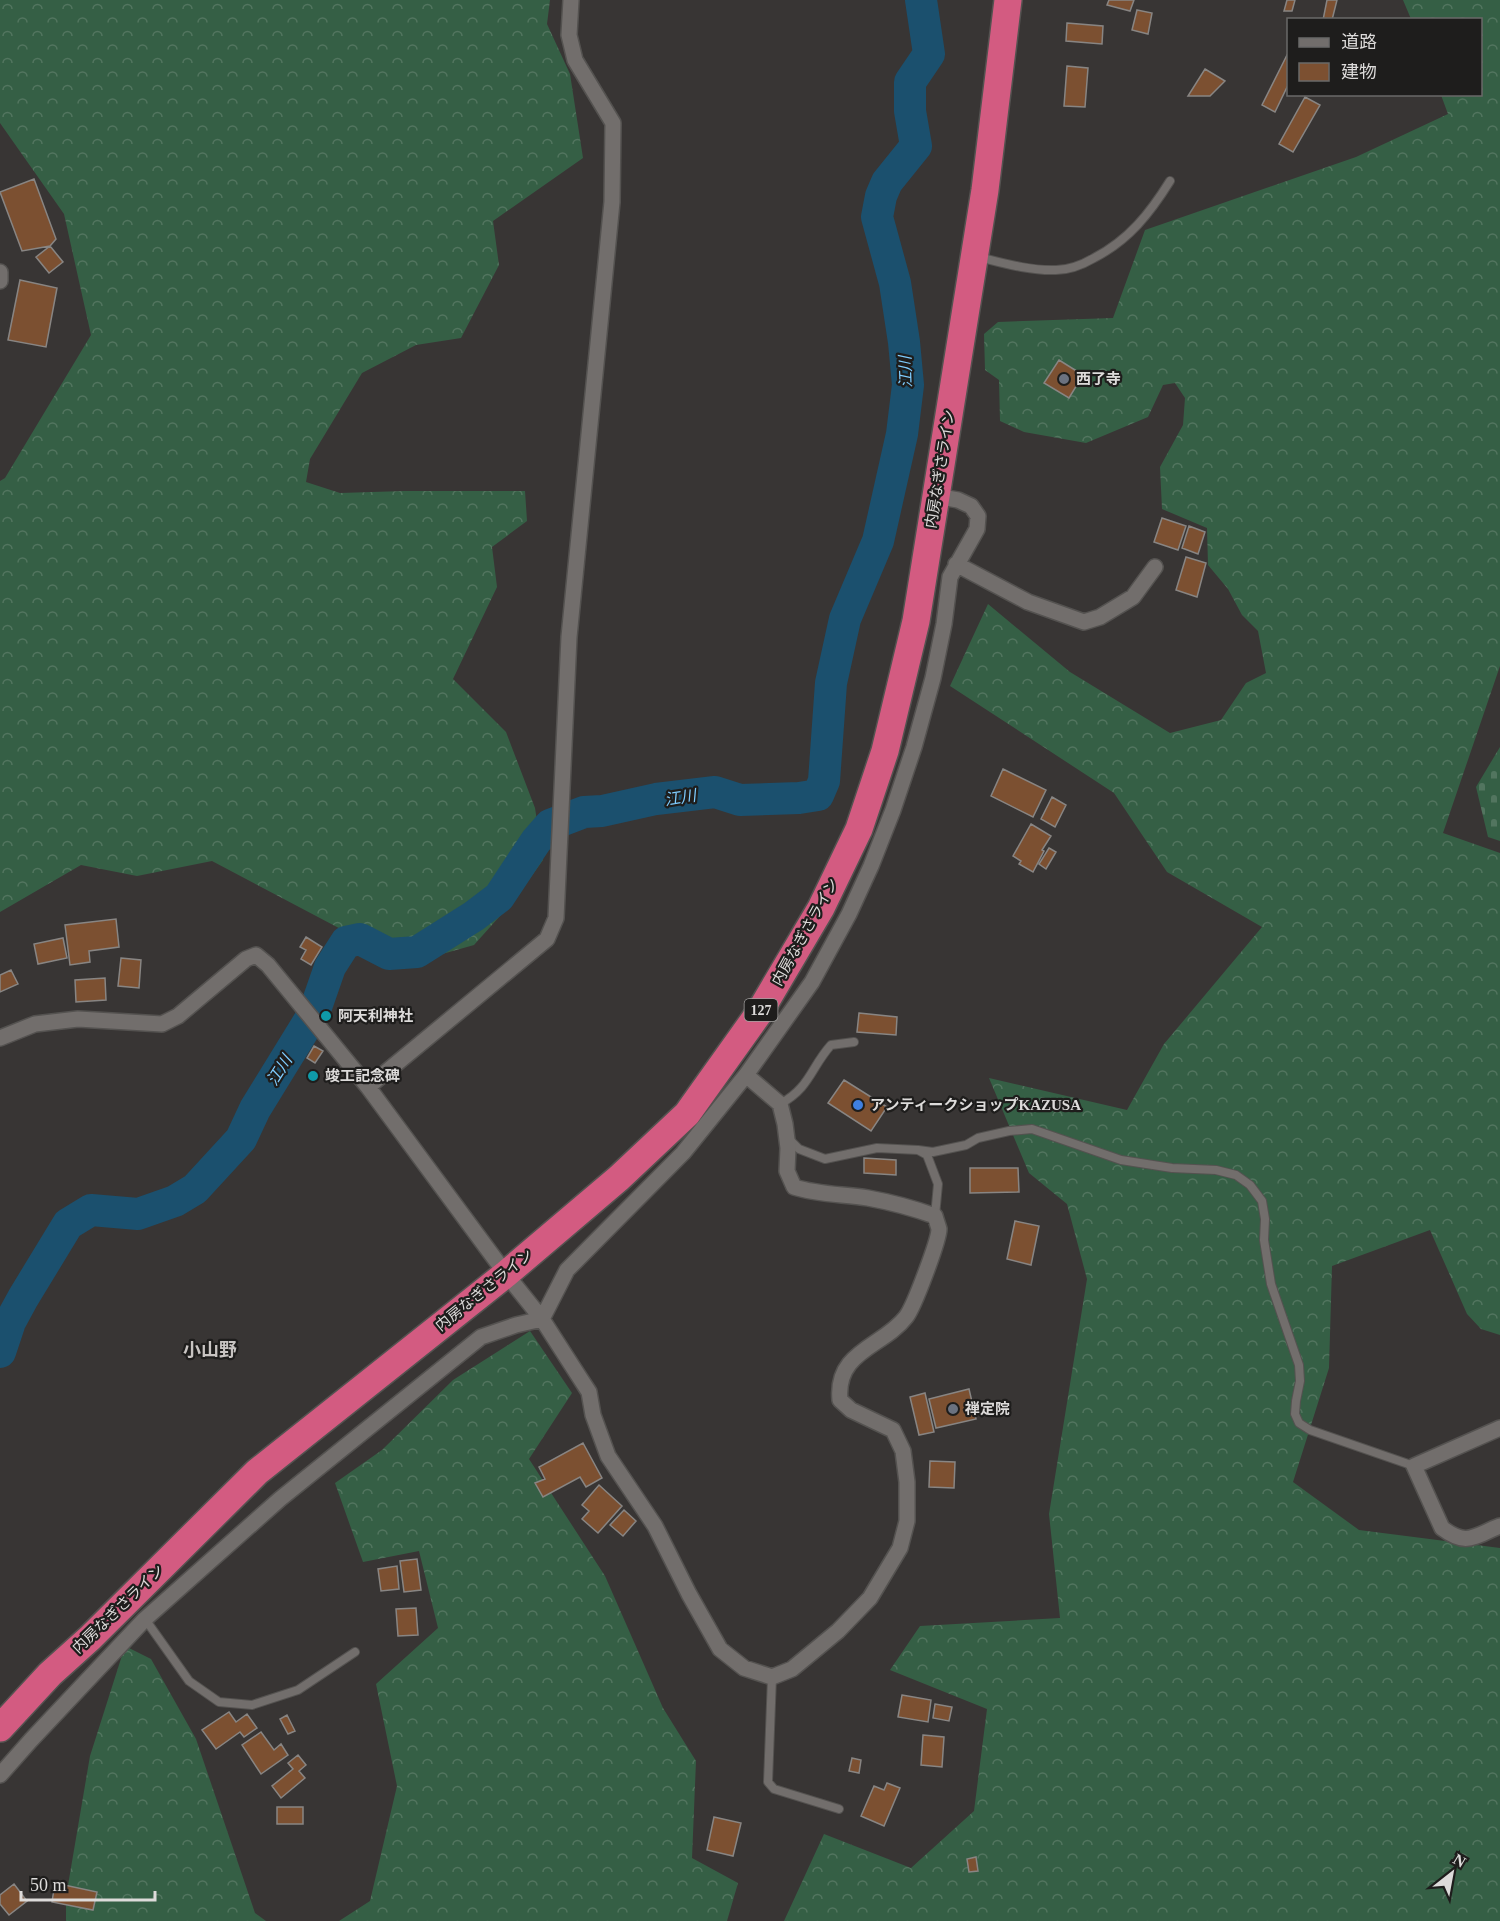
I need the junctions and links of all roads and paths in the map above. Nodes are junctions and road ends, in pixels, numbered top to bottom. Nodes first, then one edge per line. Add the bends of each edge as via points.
1 (571, 0) edge
2 (1008, 0) edge
3 (1170, 181) dead end
4 (975, 256) junction
5 (0, 272) edge
6 (0, 281) edge
7 (936, 496) junction
8 (956, 564) junction
9 (1155, 567) dead end
10 (0, 1038) edge
11 (854, 1042) dead end
12 (746, 1075) junction
13 (368, 1087) junction
14 (780, 1104) junction
15 (787, 1137) junction
16 (918, 1150) junction
17 (935, 1216) junction
18 (506, 1274) junction
19 (542, 1319) junction
20 (1499, 1430) edge
21 (1414, 1466) junction
22 (1500, 1526) edge
23 (145, 1619) junction
24 (356, 1652) dead end
25 (771, 1677) junction
26 (0, 1728) edge
27 (0, 1775) edge
28 (839, 1809) dead end

1 - 13 street via 568,35 574,60 613,123 614,142 612,202 569,637 556,918 547,939
2 - 4 highway, 内房なぎさライン / 127
3 - 4 lane via 1131,233 1110,250 1076,268 1055,271
4 - 7 highway, 内房なぎさライン / 127
5 - 6 street
7 - 8 street via 971,506 978,516 977,529
7 - 18 highway, 内房なぎさライン / 127 via 916,621 885,751 859,829 821,908 759,1013 687,1113 619,1178
8 - 9 street via 1028,602 1084,622 1133,597
8 - 12 street via 950,577 924,713 871,866 812,982
10 - 13 street via 35,1024 78,1019 162,1024 178,1016 246,959 256,955
11 - 14 lane via 831,1045 801,1089
12 - 14 street
12 - 19 street via 683,1153 567,1270
13 - 18 street
14 - 15 street
15 - 16 lane via 799,1149 825,1159 877,1148
15 - 17 street via 787,1171 794,1187 813,1193 866,1198
16 - 17 lane via 927,1155 938,1184
16 - 21 lane via 933,1152 966,1145 978,1138 1032,1129 1121,1160 1236,1175 1262,1201 1271,1284 1299,1365 1295,1414 1299,1423
17 - 25 street via 939,1230 906,1318 857,1354 839,1387 840,1400 851,1410 893,1430 903,1451 907,1521 900,1548 870,1598 792,1670
18 - 19 street
18 - 26 highway, 内房なぎさライン / 127 via 257,1472
19 - 23 street via 482,1338 280,1499
19 - 25 street via 589,1392 608,1456 655,1526 720,1649 744,1668
20 - 21 street
21 - 22 street via 1442,1528 1450,1534 1468,1539
23 - 24 lane via 189,1681 219,1702 252,1705 298,1690
23 - 27 street
25 - 28 lane via 768,1782 774,1789

